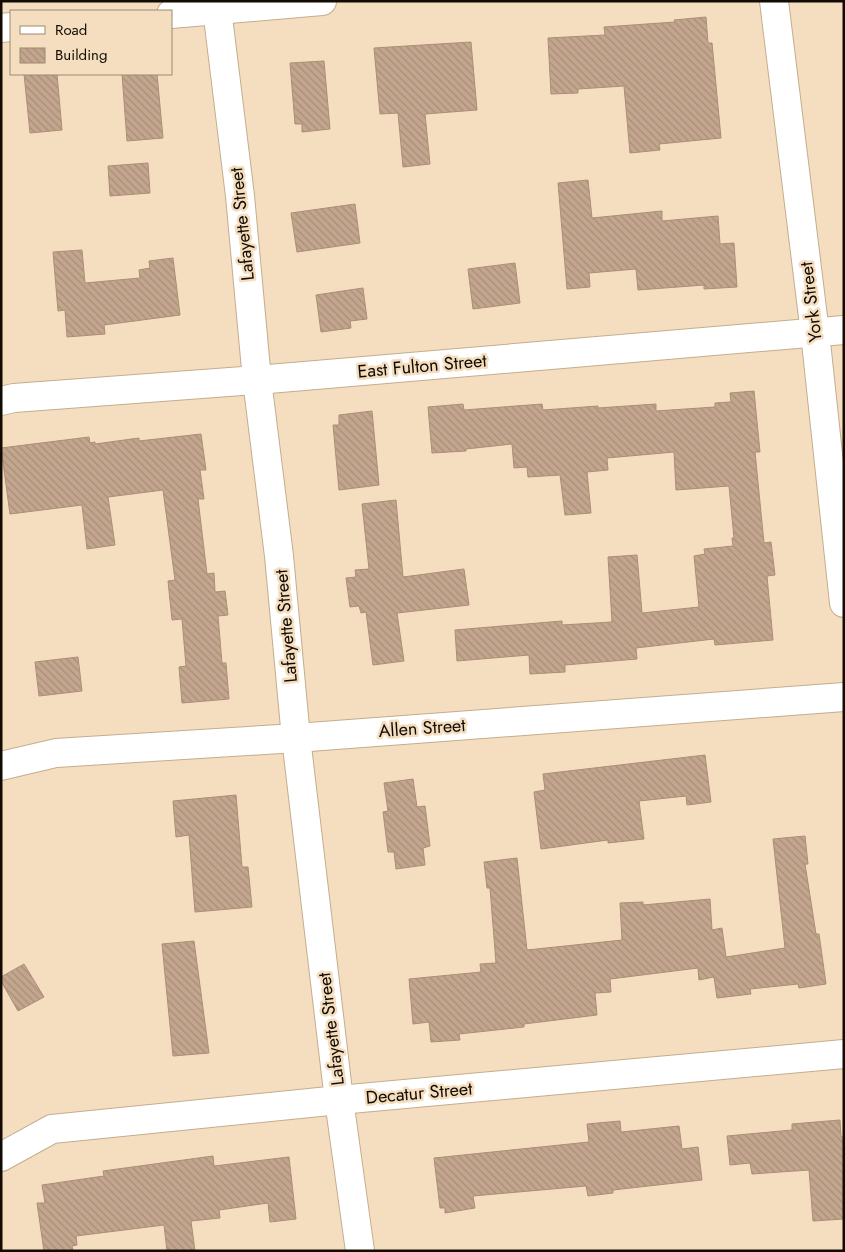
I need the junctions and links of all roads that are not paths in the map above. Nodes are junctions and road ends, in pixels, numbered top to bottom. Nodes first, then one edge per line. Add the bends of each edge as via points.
1 (322, 1) edge
2 (774, 1) edge
3 (216, 6) edge
4 (172, 14) edge
5 (844, 330) edge
6 (815, 333) junction
7 (257, 380) junction
8 (1, 401) edge
9 (844, 603) edge
10 (844, 697) edge
11 (296, 738) junction
12 (1, 766) edge
13 (844, 1054) edge
14 (339, 1100) junction
15 (1, 1157) edge
16 (360, 1251) edge

1 - 3 street
2 - 6 street, York Street
3 - 4 street
3 - 7 street, Lafayette Street via 240,196
5 - 6 street, East Fulton Street
6 - 7 street, East Fulton Street
6 - 9 street, York Street
7 - 8 street, East Fulton Street
7 - 11 street, Lafayette Street via 279,556
10 - 11 street, Allen Street
11 - 12 street, Allen Street via 56,753
11 - 14 street, Lafayette Street
13 - 14 street, Decatur Street
14 - 15 street, Decatur Street via 52,1129
14 - 16 street, Lafayette Street

